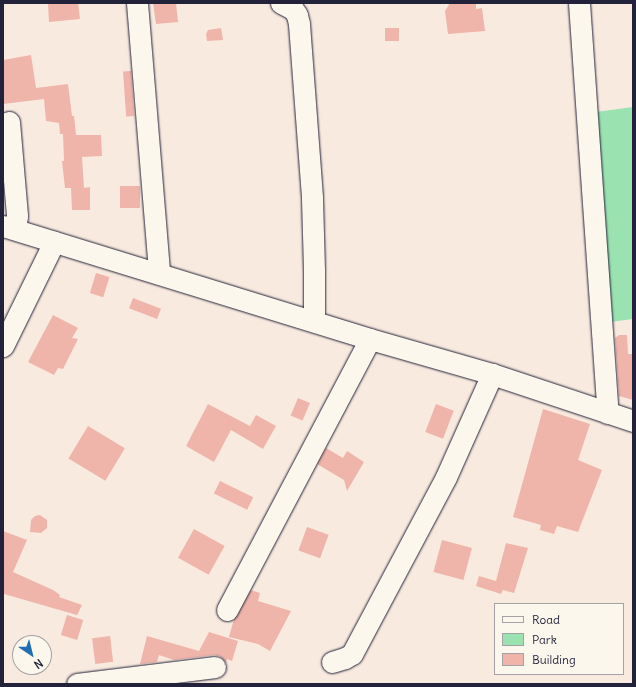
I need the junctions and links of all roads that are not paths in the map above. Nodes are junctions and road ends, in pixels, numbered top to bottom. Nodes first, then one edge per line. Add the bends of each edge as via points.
1 (137, 3) edge
2 (281, 3) edge
3 (579, 3) edge
4 (9, 122) dead end
5 (9, 227) edge
6 (54, 242) junction
7 (159, 273) junction
8 (314, 320) junction
9 (370, 339) junction
10 (3, 346) edge
11 (492, 374) junction
12 (608, 413) junction
13 (633, 421) edge
14 (226, 610) dead end
15 (332, 662) dead end
16 (215, 667) dead end
17 (76, 684) edge

1 - 7 street
2 - 8 street via 293,9 299,24 312,198
3 - 12 street
4 - 5 street via 17,216
5 - 6 street
6 - 7 street
6 - 10 street
7 - 8 street
8 - 9 street
9 - 11 street
9 - 14 street
11 - 12 street
11 - 15 street via 446,477 359,642 352,654
12 - 13 street
16 - 17 street

